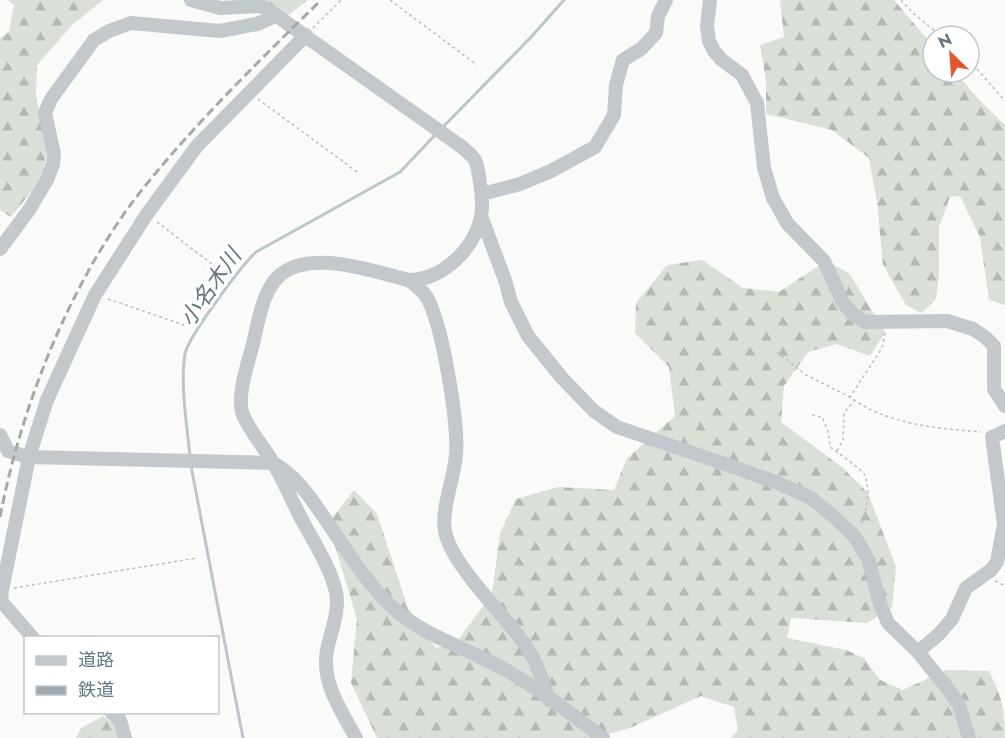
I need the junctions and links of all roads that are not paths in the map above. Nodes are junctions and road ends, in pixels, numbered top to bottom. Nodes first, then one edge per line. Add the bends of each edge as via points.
1 (192, 0) edge
2 (666, 0) edge
3 (710, 0) edge
4 (277, 15) junction
5 (306, 35) junction
6 (482, 194) junction
7 (481, 216) junction
8 (0, 249) edge
9 (409, 280) junction
10 (1005, 406) edge
11 (999, 434) edge
12 (0, 435) edge
13 (28, 457) junction
14 (273, 463) junction
15 (31, 636) edge
16 (918, 652) junction
17 (549, 700) junction
18 (113, 714) edge
19 (125, 738) edge
20 (356, 738) edge
21 (603, 738) edge
22 (969, 738) edge

1 - 4 street via 220,8 260,6
2 - 6 street via 658,16 656,33 623,60 614,115 596,147 520,184
3 - 10 street via 707,26 714,51 742,75 757,103 764,168 773,198 787,223 824,261 843,303 865,322 947,321 974,329 994,346 994,389
4 - 5 street
4 - 8 street via 220,32 131,23 94,40 51,99 45,113 53,164 30,210
5 - 6 street via 462,147 475,161
5 - 13 street via 197,146 147,214 95,295 47,400
6 - 7 street
7 - 9 street via 472,240 449,266 433,275
7 - 16 street via 511,302 528,336 594,411 617,428 811,498 855,537 869,561 888,623
9 - 14 street via 332,262 294,267 277,278 261,314 244,375 240,407
9 - 17 street via 425,294 433,310 456,428 454,476 445,516 450,546 526,645 538,665
11 - 16 street via 1004,524 998,562 966,588 952,619
12 - 13 street via 8,450
13 - 14 street
13 - 15 street via 1,601
14 - 17 street via 306,491 390,606 424,630 504,669
14 - 20 street via 327,568 336,594 327,652 328,684
16 - 22 street via 959,705
17 - 21 street
18 - 19 street via 120,720

